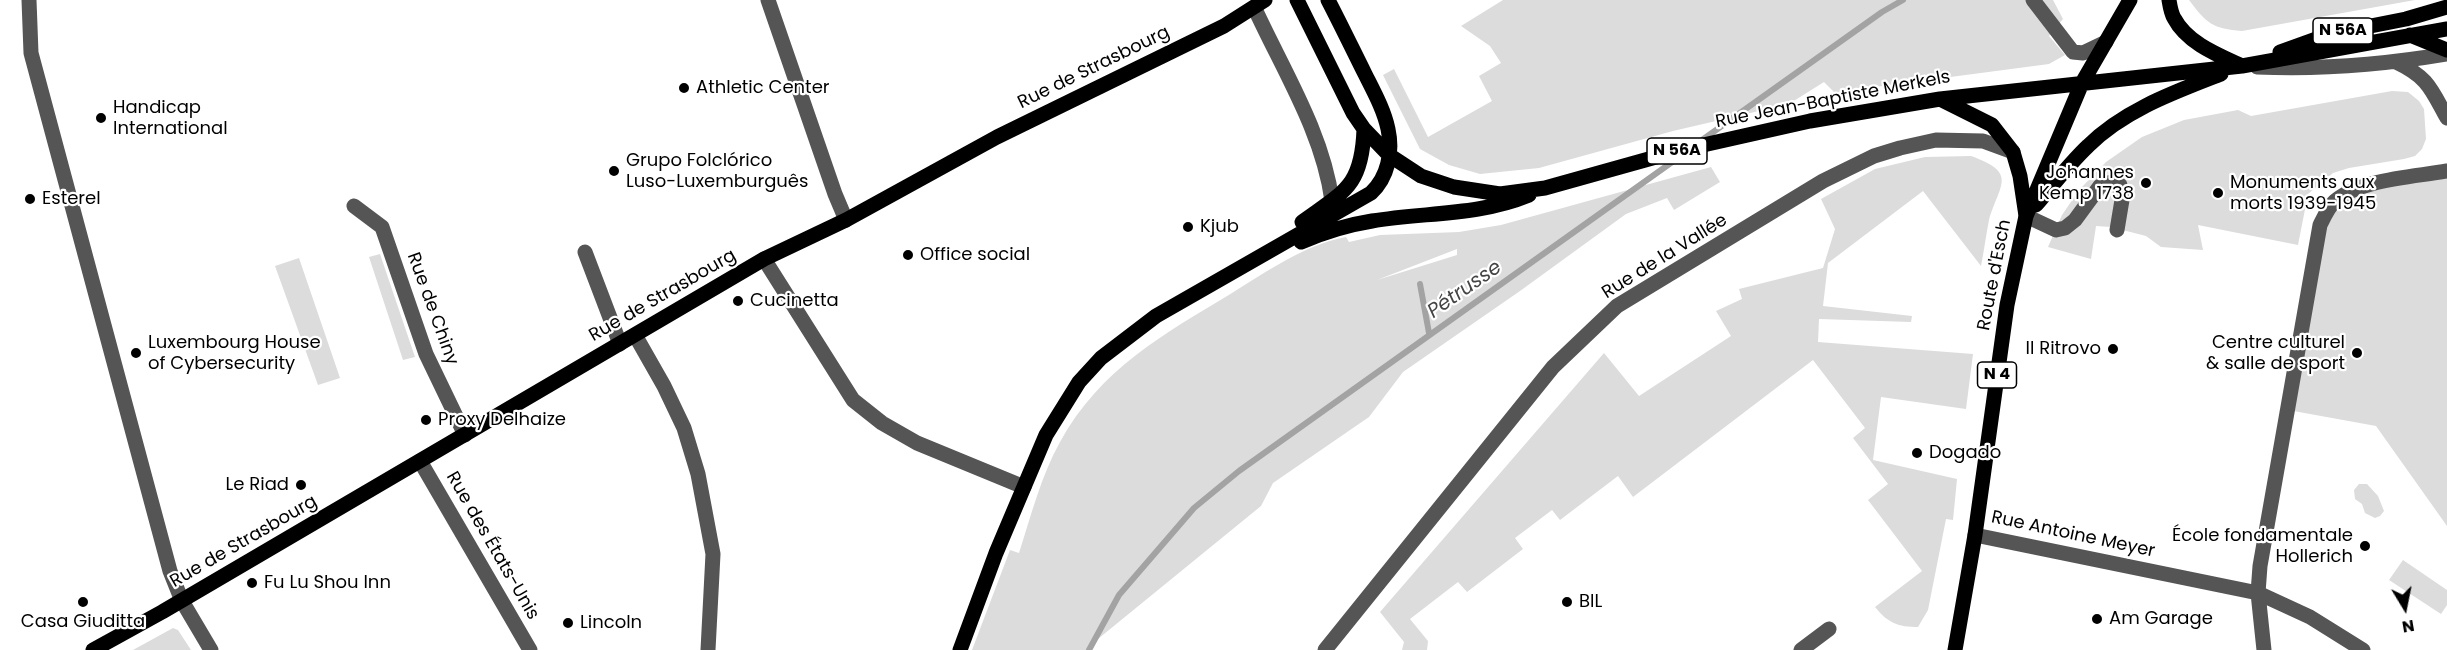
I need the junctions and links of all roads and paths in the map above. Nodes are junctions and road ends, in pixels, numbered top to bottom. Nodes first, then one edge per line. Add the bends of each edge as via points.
1 (29, 0) edge
2 (768, 0) edge
3 (1297, 0) edge
4 (1329, 0) edge
5 (2033, 0) edge
6 (2130, 0) edge
7 (2169, 0) edge
8 (1260, 4) edge
9 (2447, 7) edge
10 (2447, 29) edge
11 (2410, 35) junction
12 (2106, 42) junction
13 (2447, 52) edge
14 (2396, 62) junction
15 (2242, 66) junction
16 (2082, 83) junction
17 (1940, 99) junction
18 (2447, 118) edge
19 (1364, 129) junction
20 (2013, 152) junction
21 (1389, 154) junction
22 (2447, 171) edge
23 (1545, 189) junction
24 (1332, 201) junction
25 (354, 206) dead end
26 (2026, 216) junction
27 (846, 220) junction
28 (2117, 230) dead end
29 (585, 252) dead end
30 (764, 259) junction
31 (1241, 266) junction
32 (635, 335) junction
33 (620, 344) junction
34 (465, 435) junction
35 (420, 461) junction
36 (1024, 487) junction
37 (1976, 535) junction
38 (2258, 593) junction
39 (182, 601) junction
40 (1829, 629) dead end
41 (1327, 649) edge
42 (93, 650) edge
43 (212, 650) edge
44 (530, 650) edge
45 (708, 650) edge
46 (960, 650) edge
47 (1801, 650) edge
48 (1955, 650) edge
49 (2264, 650) edge
50 (2363, 650) edge

1 - 39 street via 31,53 145,483
2 - 27 street
3 - 19 main road, Rue Jean-Baptiste Merkels / N 56A
4 - 21 main road via 1378,101 1389,130
5 - 12 street via 2073,52
6 - 12 main road, Route d'Esch / N 4
7 - 15 main road via 2174,18 2190,37
8 - 24 street via 1319,145
8 - 27 main road, Rue de Strasbourg via 1224,26 997,137
9 - 15 main road, N 56A via 2330,34
10 - 11 main road, N 56A
11 - 13 main road, N 56A
11 - 15 main road, N 56A
12 - 16 main road, Route d'Esch / N 4
13 - 14 street, N 56A
14 - 15 street, N 56A via 2314,69
14 - 18 street via 2416,71 2427,82
15 - 16 main road, N 56A
15 - 26 main road, N 4 via 2148,104 2115,124 2089,144
16 - 17 main road, Rue Jean-Baptiste Merkels / N 56A
16 - 26 main road, Route d'Esch / N 4
17 - 20 main road via 1992,125
17 - 23 main road, Rue Jean-Baptiste Merkels / N 56A via 1810,121 1681,150
19 - 21 main road, Rue Jean-Baptiste Merkels / N 56A
19 - 24 main road via 1364,154 1358,173
20 - 26 main road
20 - 41 street, Rue de la Vallée via 1983,141 1936,140 1874,156 1823,181 1617,306 1553,367
21 - 23 main road, Rue Jean-Baptiste Merkels / N 56A via 1421,176 1454,187 1500,194
21 - 31 main road via 1387,171 1371,193
22 - 38 street via 2353,190 2333,202 2320,225
23 - 31 main road via 1478,211 1338,228
24 - 31 main road
25 - 34 street, Rue de Chiny via 382,227 426,354
26 - 28 street via 2056,230 2065,228 2100,186 2114,181 2120,185 2122,200
26 - 37 main road, Route d'Esch / N 4 via 2007,305
27 - 30 main road, Rue de Strasbourg
29 - 33 street
30 - 32 main road, Rue de Strasbourg
30 - 36 street via 853,400 917,443
31 - 36 main road via 1156,316 1101,358 1079,382 1046,435
32 - 33 main road, Rue de Strasbourg
32 - 45 street via 684,428 698,474 713,554
33 - 34 main road, Rue de Strasbourg
34 - 35 main road, Rue de Strasbourg
35 - 39 main road, Rue de Strasbourg
35 - 44 street, Rue des États-Unis
36 - 46 main road
37 - 38 street, Rue Antoine Meyer
37 - 48 main road, Route d'Esch / N 4
38 - 49 street
38 - 50 street, Rue Antoine Meyer via 2310,616
39 - 42 main road, Rue de Strasbourg
39 - 43 street
40 - 47 street

